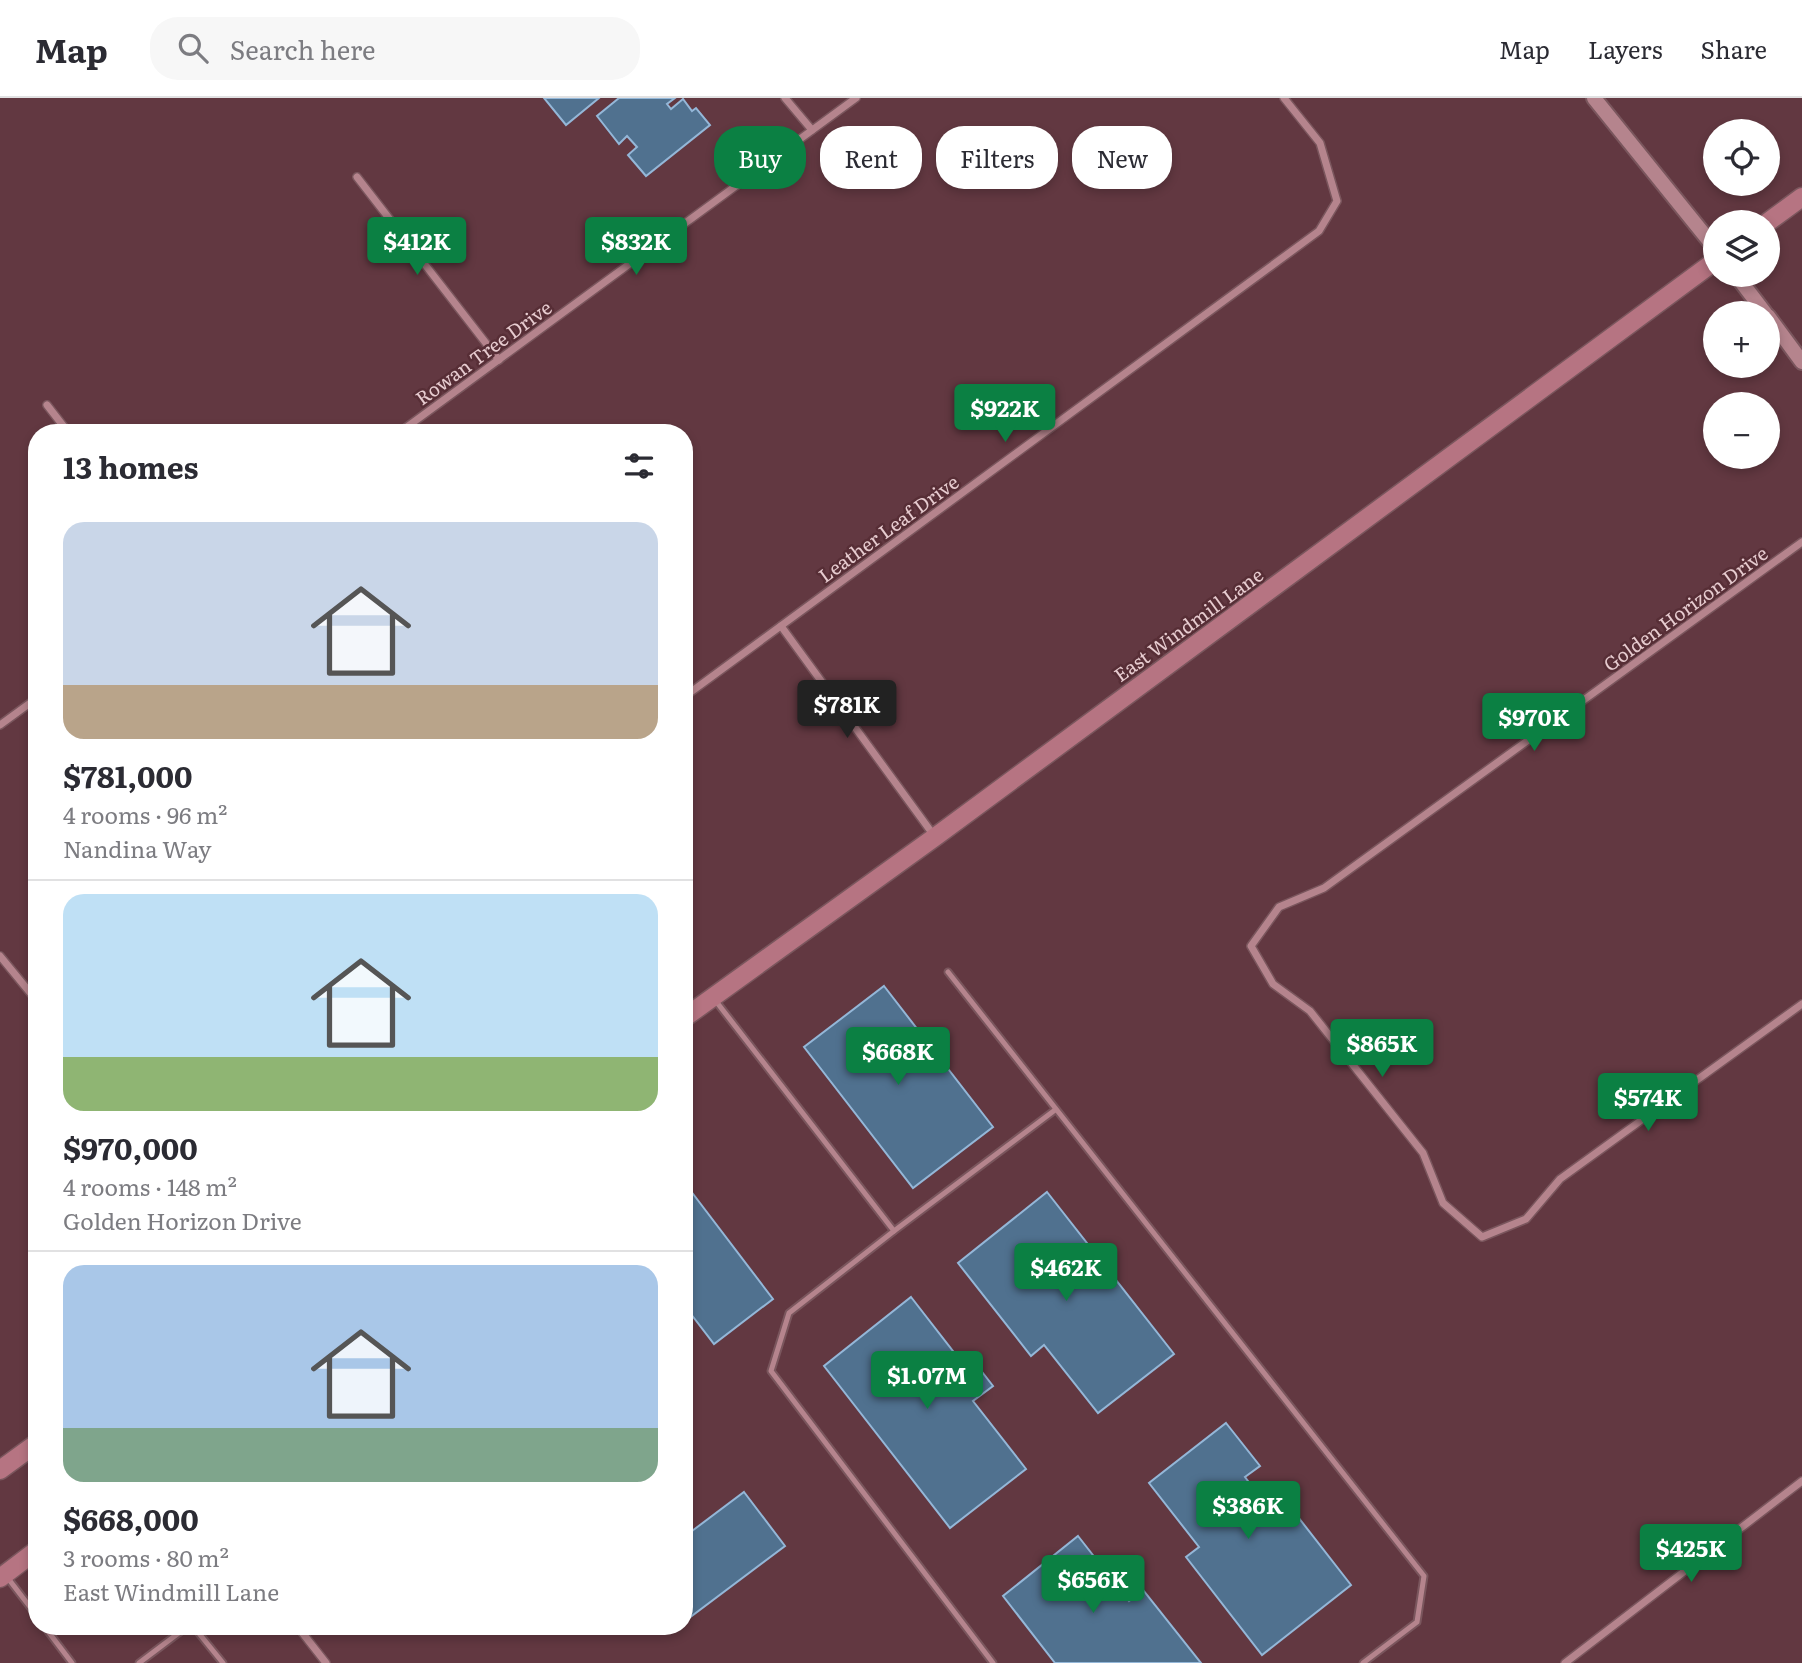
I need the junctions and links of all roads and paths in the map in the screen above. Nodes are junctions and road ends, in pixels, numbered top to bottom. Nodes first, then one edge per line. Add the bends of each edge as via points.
1 (785, 98) edge
2 (856, 98) edge
3 (1284, 98) edge
4 (1594, 98) edge
5 (812, 130) junction
6 (357, 177) dead end
7 (1802, 197) edge
8 (1780, 213) edge
9 (1703, 233) edge
10 (1703, 270) edge
11 (1780, 333) edge
12 (499, 360) junction
13 (1802, 362) edge
14 (47, 405) dead end
15 (62, 424) edge
16 (411, 424) edge
17 (1802, 542) edge
18 (781, 626) junction
19 (693, 690) edge
20 (28, 705) edge
21 (0, 725) edge
22 (935, 836) junction
23 (0, 956) edge
24 (948, 972) dead end
25 (28, 990) edge
26 (713, 997) junction
27 (1802, 1004) edge
28 (693, 1011) edge
29 (1055, 1111) junction
30 (894, 1231) junction
31 (28, 1450) edge
32 (0, 1470) edge
33 (1802, 1481) edge
34 (28, 1557) edge
35 (2, 1576) edge
36 (28, 1606) edge
37 (51, 1635) edge
38 (176, 1635) edge
39 (200, 1635) edge
40 (304, 1635) edge
41 (72, 1663) edge
42 (139, 1663) edge
43 (223, 1663) edge
44 (326, 1663) edge
45 (993, 1663) edge
46 (1363, 1663) edge
47 (1565, 1663) edge

1 - 5 street
2 - 5 street, Rowan Tree Drive
3 - 18 street, Leather Leaf Drive via 1320,143 1337,201 1319,231
4 - 9 street
5 - 12 street, Rowan Tree Drive
6 - 12 street
7 - 8 main road
10 - 22 main road, East Windmill Lane
11 - 13 street
12 - 16 street, Rowan Tree Drive
14 - 15 street
17 - 27 street, Golden Horizon Drive via 1324,888 1279,907 1251,946 1273,984 1310,1011 1423,1153 1443,1203 1482,1237 1526,1219 1560,1179
18 - 19 street, Leather Leaf Drive
18 - 22 street
20 - 21 street
22 - 26 main road, East Windmill Lane
23 - 25 street
24 - 29 lane
26 - 28 main road, East Windmill Lane
26 - 30 lane
29 - 30 lane
29 - 46 lane via 1424,1576 1418,1622
30 - 45 lane via 789,1312 771,1371
31 - 32 main road
33 - 47 street
34 - 35 main road
35 - 36 lane
37 - 41 lane
38 - 42 lane
39 - 43 lane
40 - 44 street

